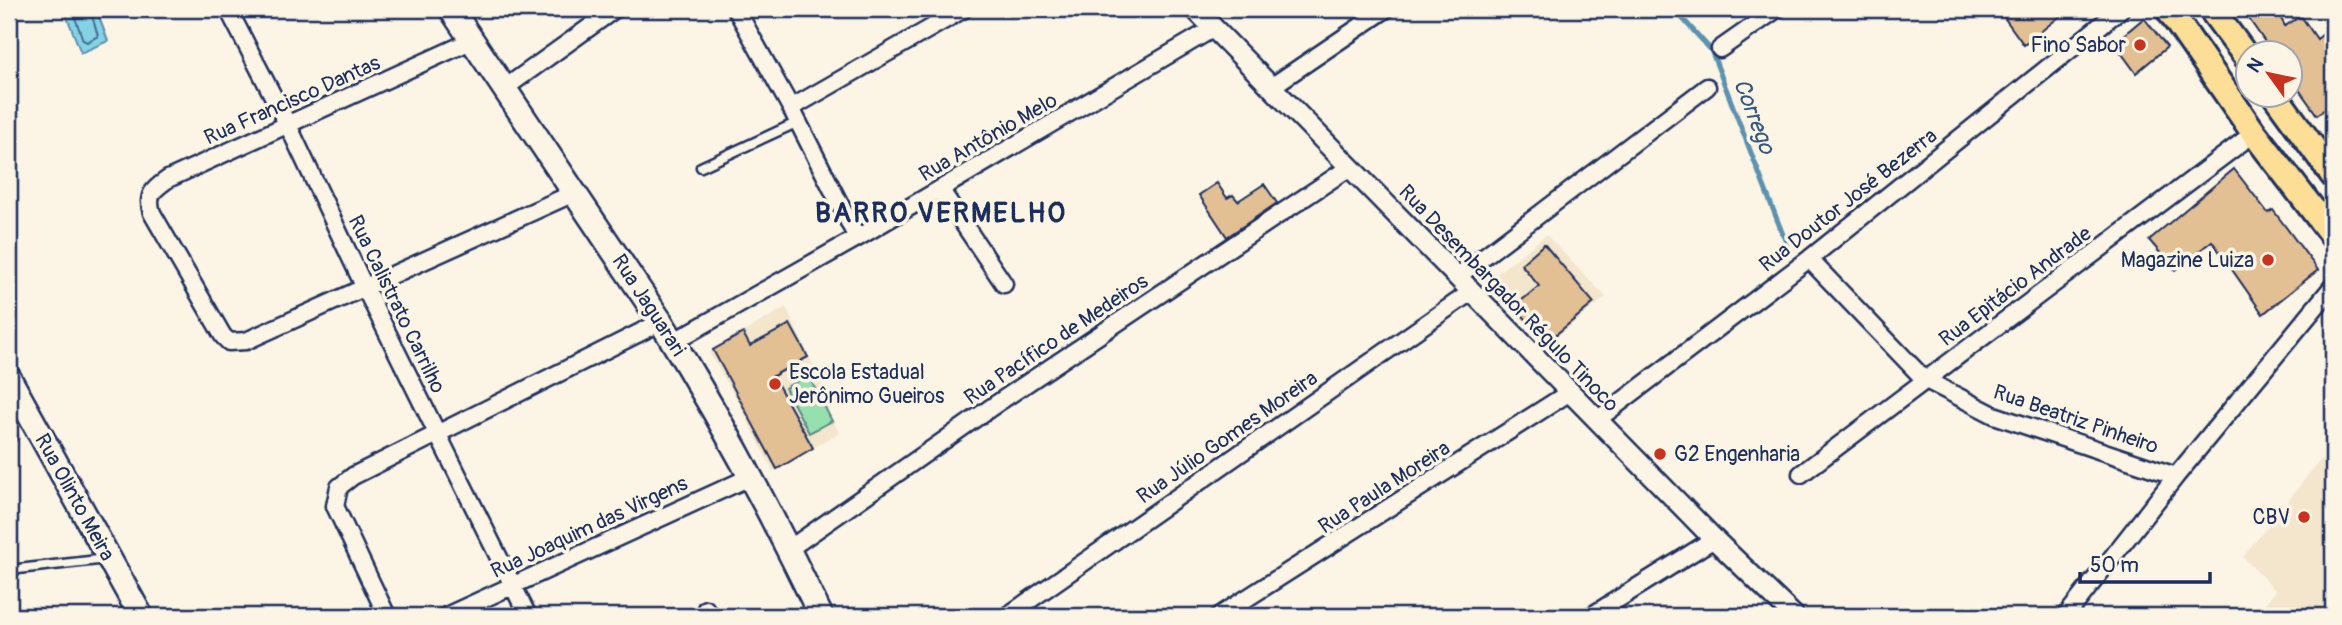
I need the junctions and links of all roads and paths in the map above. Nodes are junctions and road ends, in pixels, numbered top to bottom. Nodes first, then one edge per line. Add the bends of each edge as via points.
1 (228, 9) edge
2 (451, 9) edge
3 (615, 9) edge
4 (736, 9) edge
5 (964, 9) edge
6 (1195, 9) edge
7 (1386, 9) edge
8 (1777, 9) edge
9 (2121, 9) edge
10 (2168, 9) edge
11 (2211, 9) edge
12 (1214, 29) junction
13 (473, 40) junction
14 (2234, 40) edge
15 (1720, 49) dead end
16 (1271, 87) junction
17 (1707, 87) dead end
18 (505, 88) junction
19 (2284, 108) edge
20 (795, 115) junction
21 (288, 125) junction
22 (2254, 133) junction
23 (701, 167) dead end
24 (1349, 167) junction
25 (2333, 175) edge
26 (940, 189) junction
27 (574, 193) junction
28 (2333, 236) edge
29 (857, 238) junction
30 (1809, 259) junction
31 (1004, 284) dead end
32 (1464, 284) junction
33 (2333, 286) edge
34 (365, 288) junction
35 (661, 322) junction
36 (674, 342) junction
37 (1924, 379) junction
38 (11, 386) edge
39 (1570, 392) junction
40 (1597, 420) junction
41 (436, 433) junction
42 (1801, 474) dead end
43 (2176, 476) junction
44 (750, 477) junction
45 (1714, 539) junction
46 (789, 549) junction
47 (110, 559) junction
48 (9, 570) edge
49 (514, 585) junction
50 (141, 616) edge
51 (387, 616) edge
52 (446, 616) edge
53 (528, 616) edge
54 (821, 616) edge
55 (1007, 616) edge
56 (1219, 616) edge
57 (1591, 616) edge
58 (1794, 616) edge
59 (2066, 616) edge

1 - 21 street, Rua Calistrato Carrilho
2 - 13 main road, Rua Jaguarari
3 - 18 street
4 - 20 street
5 - 20 street
6 - 12 street, Rua Desembargador Régulo Tinoco
7 - 16 street
8 - 15 street
9 - 30 street, Rua Doutor José Bezerra
10 - 22 main road
11 - 14 main road
12 - 16 street, Rua Desembargador Régulo Tinoco
12 - 26 street, Rua Antônio Melo
13 - 18 main road, Rua Jaguarari
13 - 21 street, Rua Francisco Dantas
16 - 24 street, Rua Desembargador Régulo Tinoco
17 - 32 street, Rua Júlio Gomes Moreira
18 - 27 main road, Rua Jaguarari
19 - 25 main road
20 - 23 lane
20 - 29 street
21 - 34 street, Rua Calistrato Carrilho
21 - 34 street, Rua Francisco Dantas via 154,188 149,202 152,213 229,342 247,341
22 - 28 main road
22 - 37 street, Rua Epitácio Andrade
24 - 32 street, Rua Desembargador Régulo Tinoco
24 - 46 street, Rua Pacífico de Medeiros
26 - 29 street, Rua Antônio Melo
26 - 31 street
27 - 34 street
27 - 35 main road, Rua Jaguarari
29 - 36 street, Rua Antônio Melo
30 - 37 street, Rua Beatriz Pinheiro
30 - 40 street, Rua Doutor José Bezerra
32 - 39 street, Rua Desembargador Régulo Tinoco
32 - 55 street, Rua Júlio Gomes Moreira
33 - 43 street
34 - 41 street, Rua Calistrato Carrilho
35 - 36 main road, Rua Jaguarari
35 - 41 street
36 - 44 main road, Rua Jaguarari
37 - 42 street, Rua Epitácio Andrade
37 - 43 street, Rua Beatriz Pinheiro via 1994,415
38 - 47 main road, Rua Olinto Meira
39 - 40 street, Rua Desembargador Régulo Tinoco
39 - 56 street, Rua Paula Moreira
40 - 45 street, Rua Desembargador Régulo Tinoco
41 - 49 street, Rua Calistrato Carrilho
41 - 51 street via 338,487 335,506
43 - 59 street
44 - 46 main road, Rua Jaguarari
44 - 49 street, Rua Joaquim das Virgens
45 - 57 street
45 - 58 street, Rua Desembargador Régulo Tinoco
46 - 54 main road, Rua Jaguarari
47 - 48 lane
47 - 50 main road, Rua Olinto Meira
49 - 52 street, Rua Joaquim das Virgens
49 - 53 street, Rua Calistrato Carrilho

